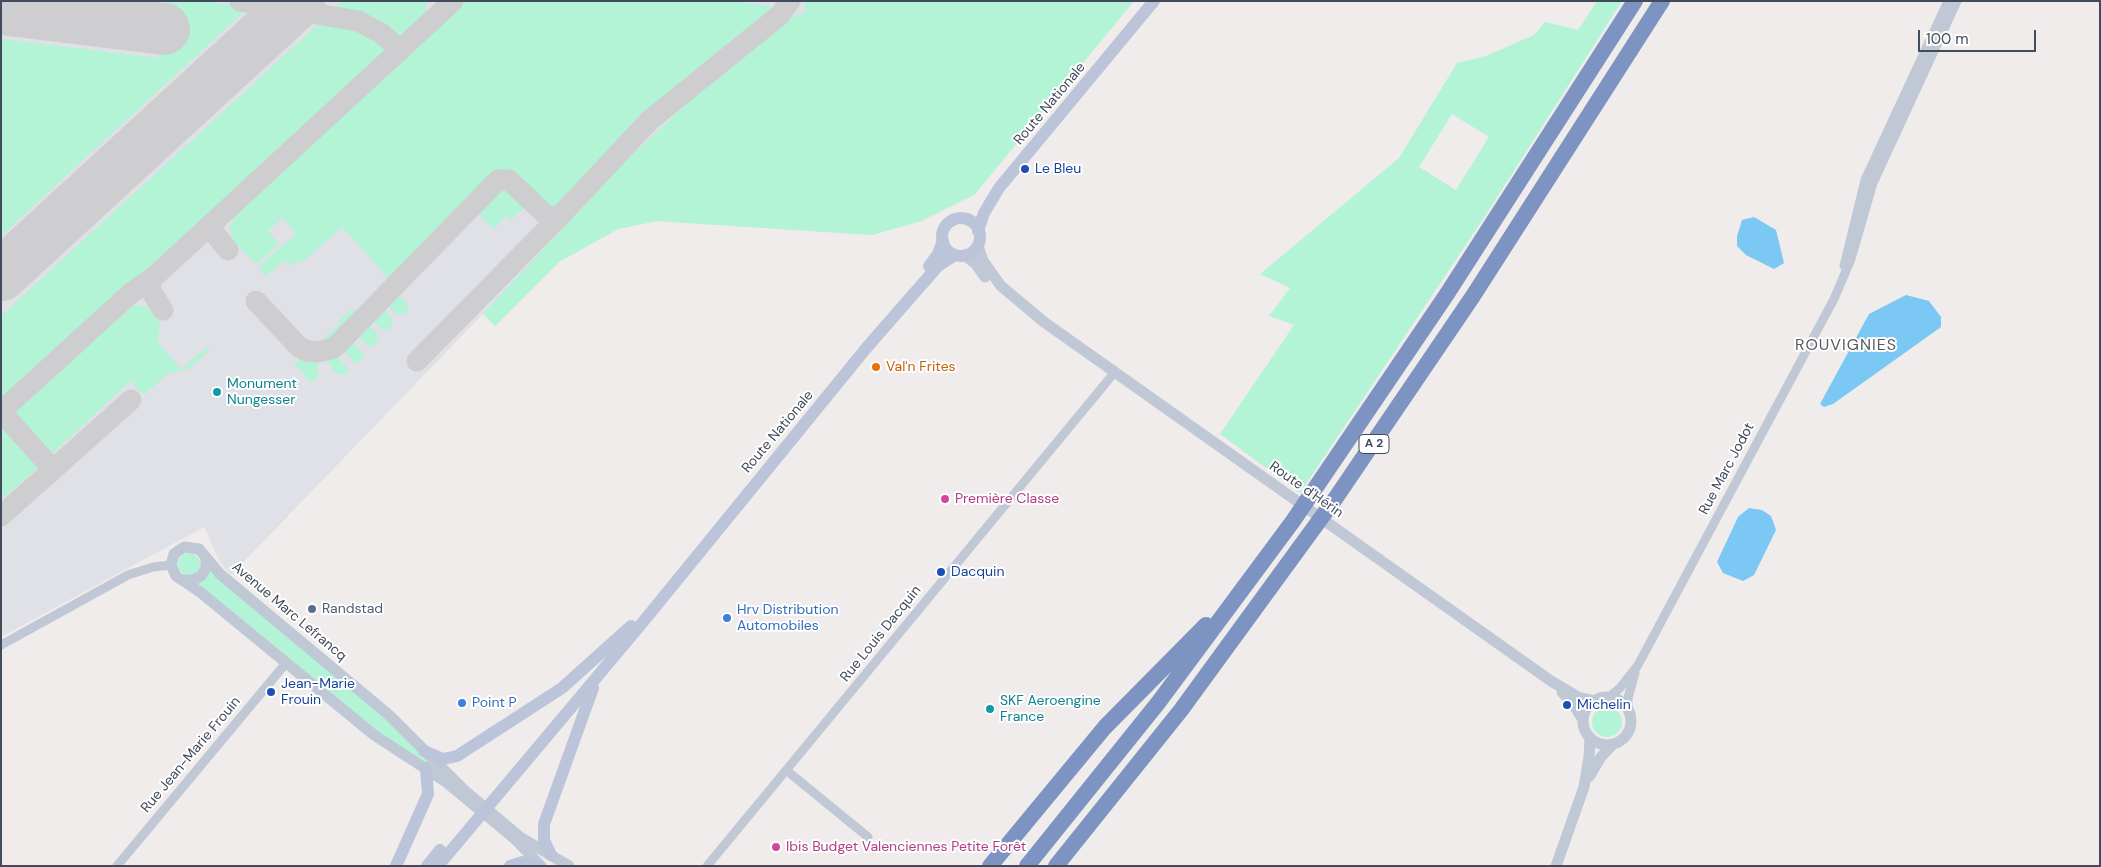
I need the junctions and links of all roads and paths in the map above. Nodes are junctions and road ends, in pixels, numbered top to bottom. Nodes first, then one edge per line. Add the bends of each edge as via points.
1 (1154, 1) edge
2 (1635, 1) edge
3 (1662, 1) edge
4 (1948, 1) edge
5 (1957, 1) edge
6 (1000, 188) junction
7 (962, 219) junction
8 (978, 231) junction
9 (943, 241) junction
10 (978, 246) junction
11 (959, 255) junction
12 (1840, 286) junction
13 (1044, 322) junction
14 (868, 346) junction
15 (1114, 373) junction
16 (711, 536) junction
17 (1266, 558) junction
18 (206, 559) junction
19 (171, 565) junction
20 (184, 580) junction
21 (636, 620) junction
22 (1, 645) edge
23 (286, 663) junction
24 (1638, 665) junction
25 (598, 676) junction
26 (1551, 681) junction
27 (1608, 698) junction
28 (1595, 701) junction
29 (1628, 709) junction
30 (1583, 720) junction
31 (1590, 738) junction
32 (1612, 745) junction
33 (424, 751) junction
34 (426, 768) junction
35 (786, 770) junction
36 (1584, 787) junction
37 (462, 792) junction
38 (499, 823) junction
39 (868, 837) dead end
40 (551, 855) junction
41 (117, 866) edge
42 (396, 866) edge
43 (427, 866) edge
44 (438, 866) edge
45 (510, 866) edge
46 (540, 866) edge
47 (569, 866) edge
48 (707, 866) edge
49 (990, 866) edge
50 (1027, 866) edge
51 (1056, 866) edge
52 (1556, 866) edge

1 - 6 main road, Route Nationale
2 - 17 highway, A 2 via 1448,294
3 - 51 highway, A 2 via 1474,296 1319,522 1186,704
4 - 12 street, Rue Marc Jodot via 1866,180
5 - 12 street, Rue Marc Jodot via 1875,176 1854,252
6 - 7 main road
6 - 8 main road, Route Nationale via 984,213
7 - 8 main road via 972,222
7 - 9 main road via 946,226
8 - 10 main road
9 - 11 main road via 947,249
9 - 14 main road, Route Nationale via 934,260
10 - 11 main road via 973,252
10 - 13 street, Route d'Hérin via 983,261 997,281
11 - 13 street, Route d'Hérin via 975,263 1011,306
11 - 14 main road, Route Nationale via 938,266
12 - 24 street, Rue Marc Jodot
13 - 15 street, Route d'Hérin
14 - 16 main road, Route Nationale
15 - 26 street, Route d'Hérin
15 - 35 street, Rue Louis Dacquin
16 - 21 main road
16 - 25 main road
17 - 49 highway via 1212,619 1099,734
17 - 50 highway, A 2 via 1138,729
18 - 19 street, Avenue Marc Lefrancq via 196,548 184,547 174,554
18 - 20 street via 206,568 201,576
18 - 33 street, Avenue Marc Lefrancq via 389,715
19 - 20 street via 176,576
19 - 22 street via 128,575
20 - 23 street
21 - 33 main road via 562,688 457,756 443,759
21 - 43 main road
23 - 34 street via 374,735
23 - 41 street, Rue Jean-Marie Frouin
24 - 27 street, Rue Marc Jodot
24 - 29 street, Rue Marc Jodot via 1629,693
25 - 40 main road via 544,824 544,840
25 - 44 main road
26 - 28 street, Route d'Hérin via 1578,697
26 - 30 street, Route d'Hérin via 1574,705
27 - 28 street
27 - 29 street via 1618,700
28 - 30 street
29 - 32 street via 1629,730 1623,739
30 - 31 street via 1584,730
31 - 32 street via 1602,745
31 - 36 street
32 - 36 street
33 - 37 street, Avenue Marc Lefrancq
34 - 37 street
34 - 42 main road via 428,794
35 - 39 street
35 - 48 street, Rue Louis Dacquin
36 - 52 street
37 - 38 street
38 - 40 street
38 - 46 street
40 - 47 street
45 - 46 main road via 523,862

